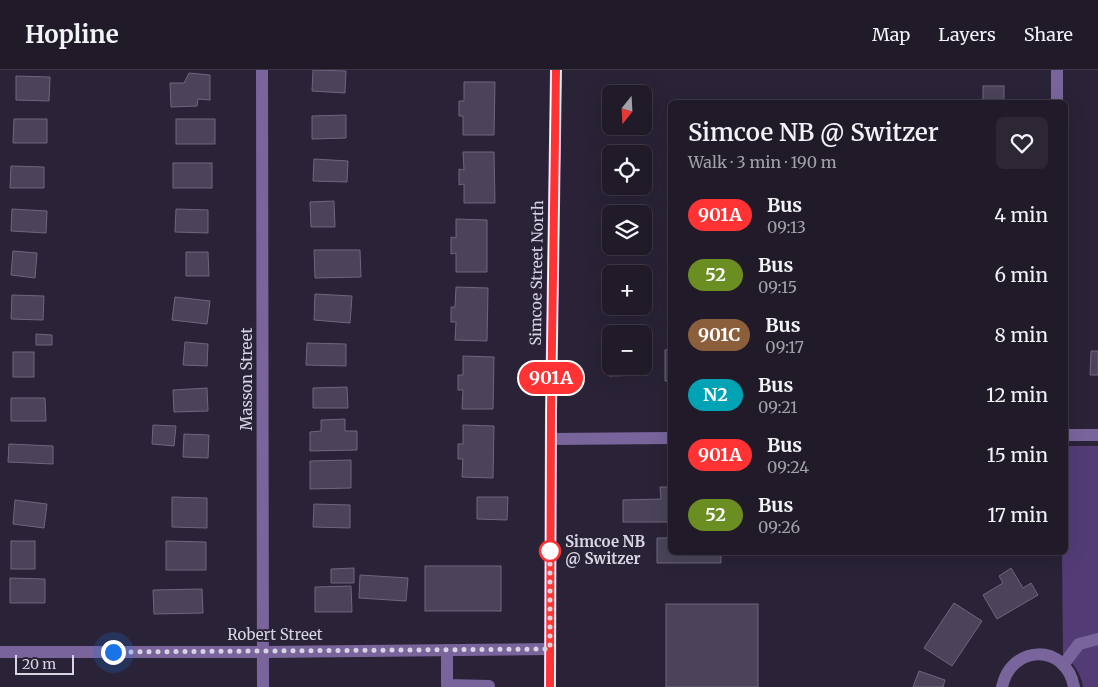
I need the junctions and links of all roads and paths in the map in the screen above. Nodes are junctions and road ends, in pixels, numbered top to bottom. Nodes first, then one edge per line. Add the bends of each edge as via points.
1 (262, 70) edge
2 (556, 70) edge
3 (1057, 70) edge
4 (1057, 100) edge
5 (1068, 435) edge
6 (1098, 435) edge
7 (668, 438) edge
8 (551, 439) junction
9 (1098, 639) edge
10 (550, 649) junction
11 (447, 650) junction
12 (0, 652) edge
13 (264, 652) junction
14 (1064, 665) junction
15 (447, 686) edge
16 (264, 687) edge
17 (489, 687) edge
18 (550, 687) edge
19 (1002, 687) edge
20 (1074, 687) edge

1 - 13 street, Masson Street
2 - 8 main road, Simcoe Street North
3 - 4 street
5 - 6 street
7 - 8 street
8 - 10 main road, Simcoe Street North
9 - 14 street via 1079,644
10 - 11 street, Robert Street
10 - 18 main road, Simcoe Street North
11 - 13 street, Robert Street
11 - 15 street
12 - 13 street, Robert Street
13 - 16 street, Masson Street
14 - 19 street via 1042,654 1031,655 1011,666
14 - 20 street
15 - 17 street

